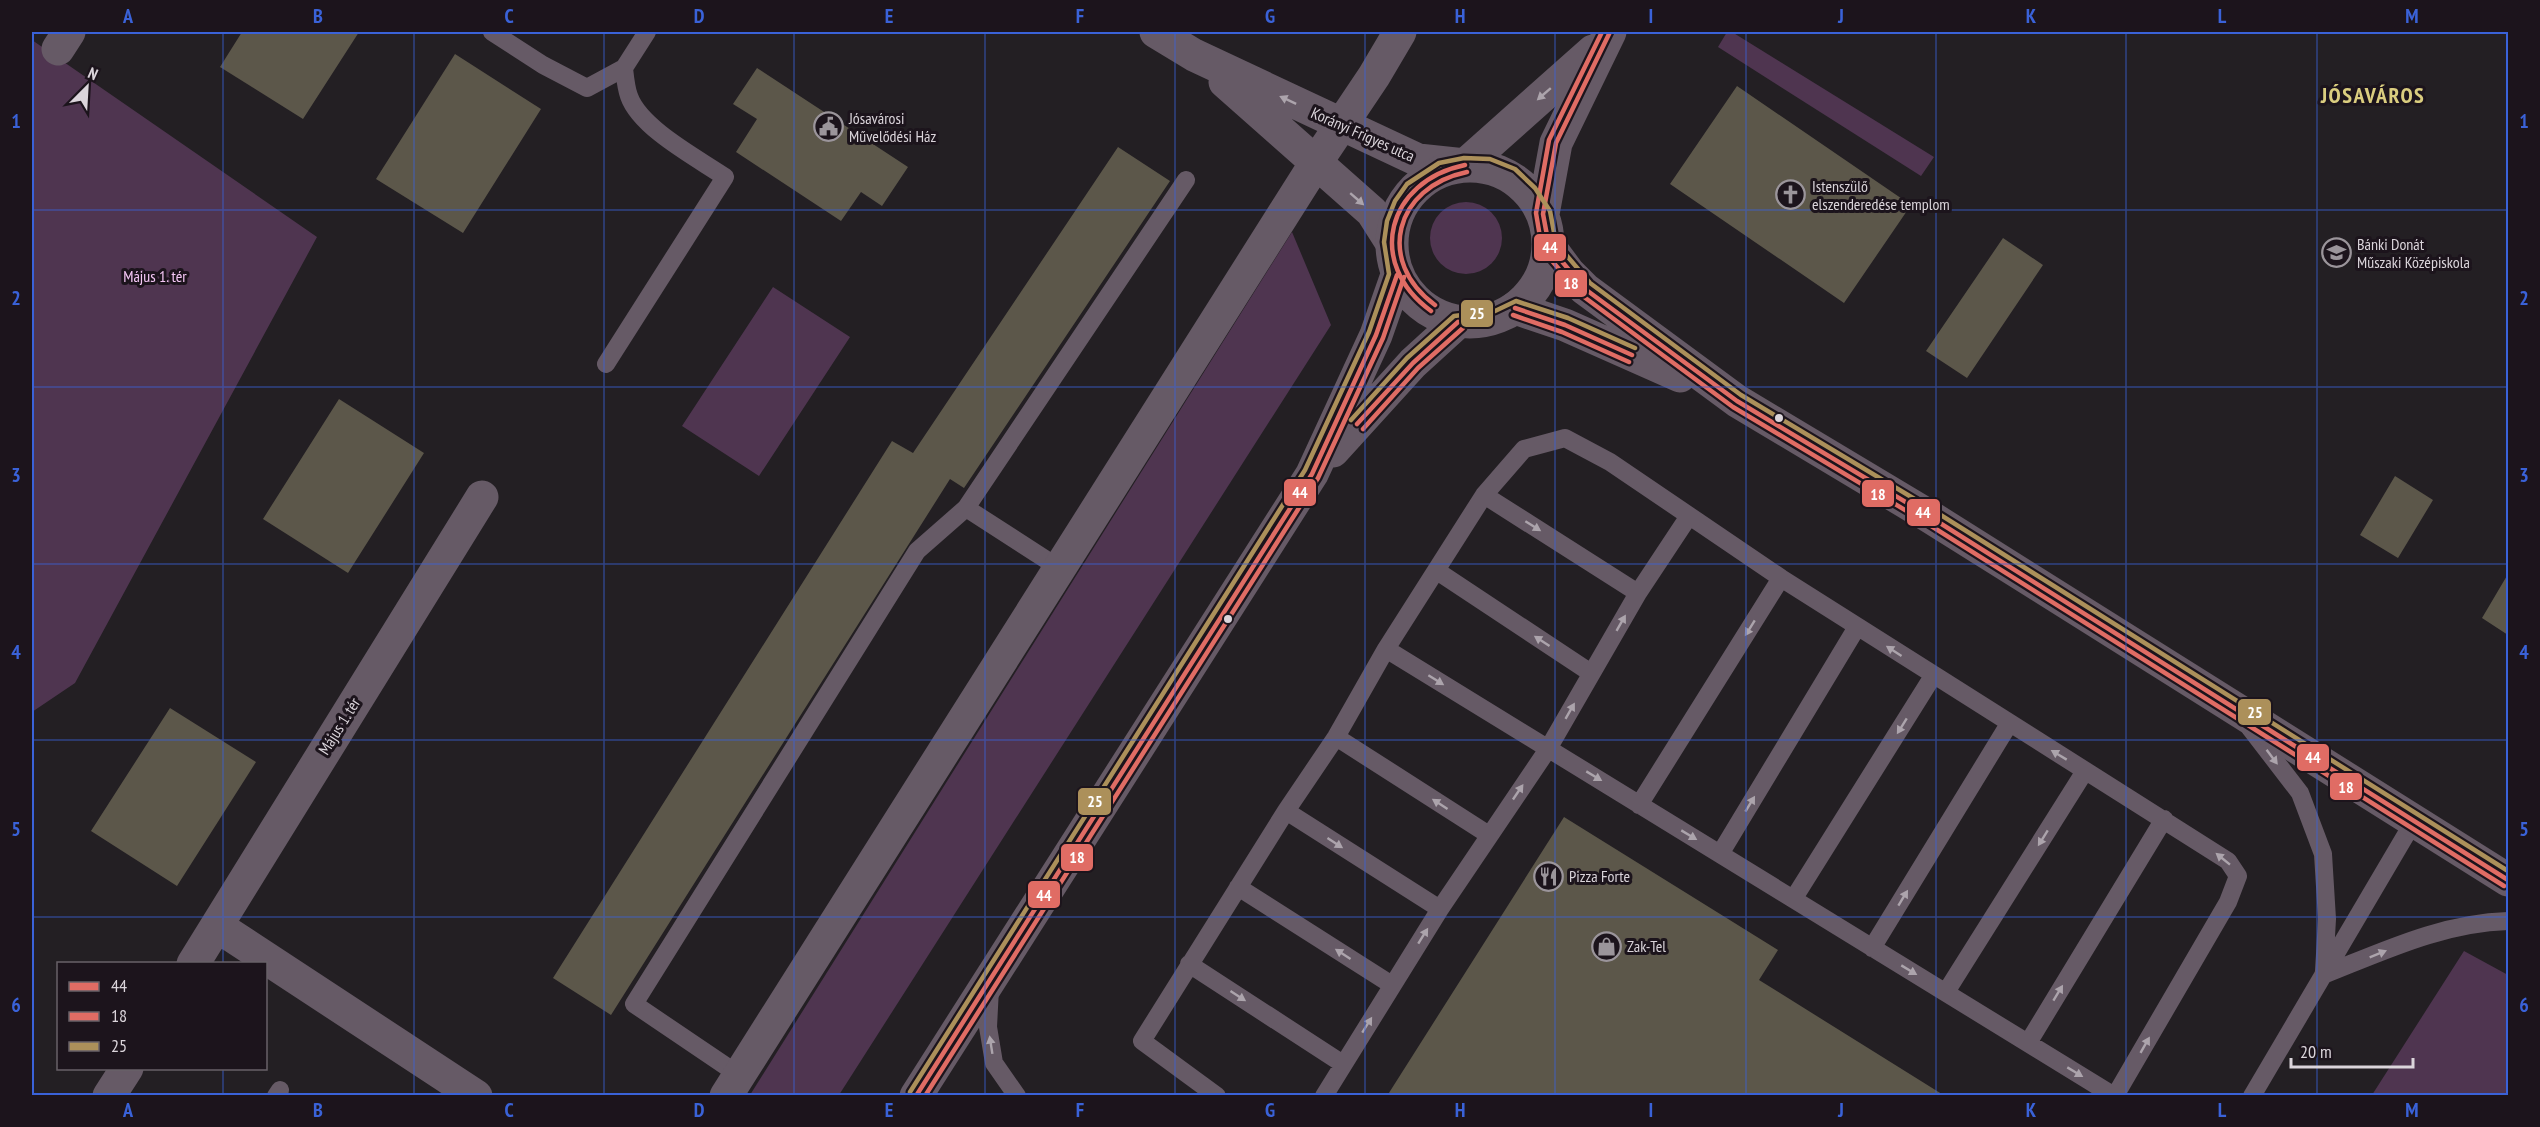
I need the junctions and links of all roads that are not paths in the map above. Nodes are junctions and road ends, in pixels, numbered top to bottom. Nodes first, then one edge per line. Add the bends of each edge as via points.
1 (492, 32) edge
2 (647, 32) edge
3 (1156, 32) edge
4 (1399, 33) edge
5 (1607, 37) edge
6 (1194, 55) junction
7 (624, 68) junction
8 (1341, 125) junction
9 (1317, 161) junction
10 (1465, 165) junction
11 (1186, 180) dead end
12 (1543, 214) junction
13 (1391, 242) junction
14 (1549, 246) junction
15 (1398, 274) junction
16 (1515, 308) junction
17 (1458, 322) junction
18 (606, 364) dead end
19 (1737, 401) junction
20 (1312, 474) junction
21 (1484, 495) junction
22 (482, 497) dead end
23 (966, 508) junction
24 (1689, 516) junction
25 (1059, 568) junction
26 (1437, 571) junction
27 (1781, 578) junction
28 (1638, 593) junction
29 (1857, 627) junction
30 (1386, 649) junction
31 (1591, 673) junction
32 (1934, 676) junction
33 (2237, 710) junction
34 (2009, 724) junction
35 (1336, 737) junction
36 (1548, 749) junction
37 (2085, 771) junction
38 (1639, 804) junction
39 (1286, 811) junction
40 (2164, 819) junction
41 (2414, 821) junction
42 (1489, 835) junction
43 (1720, 854) junction
44 (2508, 880) edge
45 (1239, 887) junction
46 (1794, 898) junction
47 (1440, 909) junction
48 (2508, 921) edge
49 (217, 926) junction
50 (1872, 948) junction
51 (194, 962) edge
52 (1189, 964) junction
53 (2323, 975) junction
54 (990, 978) junction
55 (1392, 985) junction
56 (1947, 992) junction
57 (2028, 1043) junction
58 (1343, 1064) junction
59 (126, 1070) edge
60 (732, 1085) edge
61 (109, 1095) edge
62 (476, 1095) edge
63 (916, 1095) edge
64 (1017, 1095) edge
65 (1217, 1095) edge
66 (1324, 1095) edge
67 (2115, 1095) edge
68 (2252, 1095) edge

1 - 7 lane via 587,88
2 - 7 lane
3 - 6 street, Korányi Frigyes utca
4 - 8 street
5 -> 10 street
5 - 12 street via 1556,143
8 -> 6 street, Korányi Frigyes utca
6 - 9 street, Korányi Frigyes utca
7 - 18 lane via 629,97 643,117 725,177
8 - 9 street
8 - 10 street, Korányi Frigyes utca via 1418,160
9 -> 13 street, Korányi Frigyes utca via 1372,212
9 - 25 street
10 - 12 street via 1488,166 1510,175 1529,192
10 - 13 street via 1443,169 1412,190 1401,205
11 - 23 lane
12 - 14 street
13 - 15 street
14 - 16 street via 1539,282
14 - 19 street via 1586,289
15 - 17 street via 1411,296 1425,308
15 - 20 street via 1376,335
16 - 17 street via 1497,318
16 - 19 street via 1564,325
17 - 20 street via 1413,363
19 - 33 street via 1924,513
20 - 54 street
21 - 24 lane via 1524,449 1564,438 1610,462
21 - 26 lane
21 -> 28 lane
22 - 49 street, Május 1. tér
23 - 25 lane
23 - 60 lane via 918,551 634,1004
24 - 27 lane
24 - 28 lane
25 - 60 street
26 - 30 lane
31 -> 26 lane
27 - 29 lane
27 -> 38 lane
31 -> 28 lane
32 -> 29 lane
43 -> 29 lane
30 - 35 lane
30 -> 36 lane
36 -> 31 lane
32 - 34 lane
32 -> 46 lane
33 - 41 street
33 -> 53 lane via 2300,793 2323,854 2327,919
37 -> 34 lane
50 -> 34 lane
35 - 39 lane
42 -> 35 lane
36 -> 38 lane
42 -> 36 lane
37 - 40 lane
37 -> 56 lane
38 -> 43 lane
39 - 45 lane
39 -> 47 lane
57 -> 40 lane
67 -> 40 lane via 2228,902 2238,876 2228,861
41 - 44 street
41 - 53 lane
42 - 47 lane
43 - 46 lane
45 - 52 lane
55 -> 45 lane
46 - 50 lane
55 -> 47 lane
53 -> 48 lane via 2426,935 2477,922
49 - 51 street, Május 1. tér
49 - 62 street
50 -> 56 lane
52 -> 58 lane
52 - 65 lane via 1142,1041
53 - 68 lane
54 - 63 street
64 -> 54 lane via 994,1063 988,1027
58 -> 55 lane
56 - 57 lane
57 -> 67 lane
58 - 66 lane
59 - 61 street

